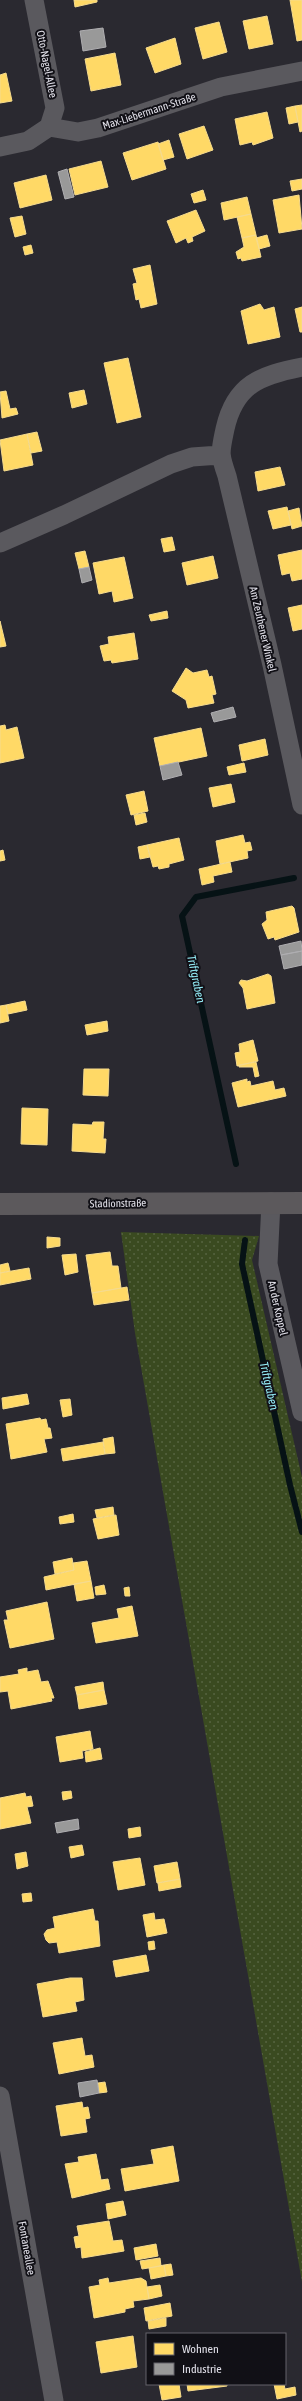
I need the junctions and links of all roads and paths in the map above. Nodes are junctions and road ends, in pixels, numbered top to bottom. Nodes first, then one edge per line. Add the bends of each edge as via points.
1 (34, 0) edge
2 (302, 71) edge
3 (49, 127) junction
4 (0, 148) edge
5 (302, 367) edge
6 (220, 455) junction
7 (0, 542) edge
8 (302, 805) edge
9 (272, 1202) junction
10 (302, 1203) edge
11 (0, 1204) edge
12 (302, 1412) edge
13 (0, 2096) edge
14 (3, 2128) edge
15 (54, 2401) edge

1 - 3 street, Otto-Nagel-Allee via 55,108
2 - 3 street, Max-Liebermann-Straße via 221,88 98,128 73,132
3 - 4 street via 28,141
5 - 6 street via 260,378 239,395 228,420
6 - 7 street via 192,457 171,464
6 - 8 street, Am Zeuthener Winkel via 266,639
9 - 10 street, Stadionstraße
9 - 11 street, Stadionstraße
9 - 12 street, An der Koppel via 268,1264
13 - 14 street, Fontaneallee
14 - 15 street, Fontaneallee

